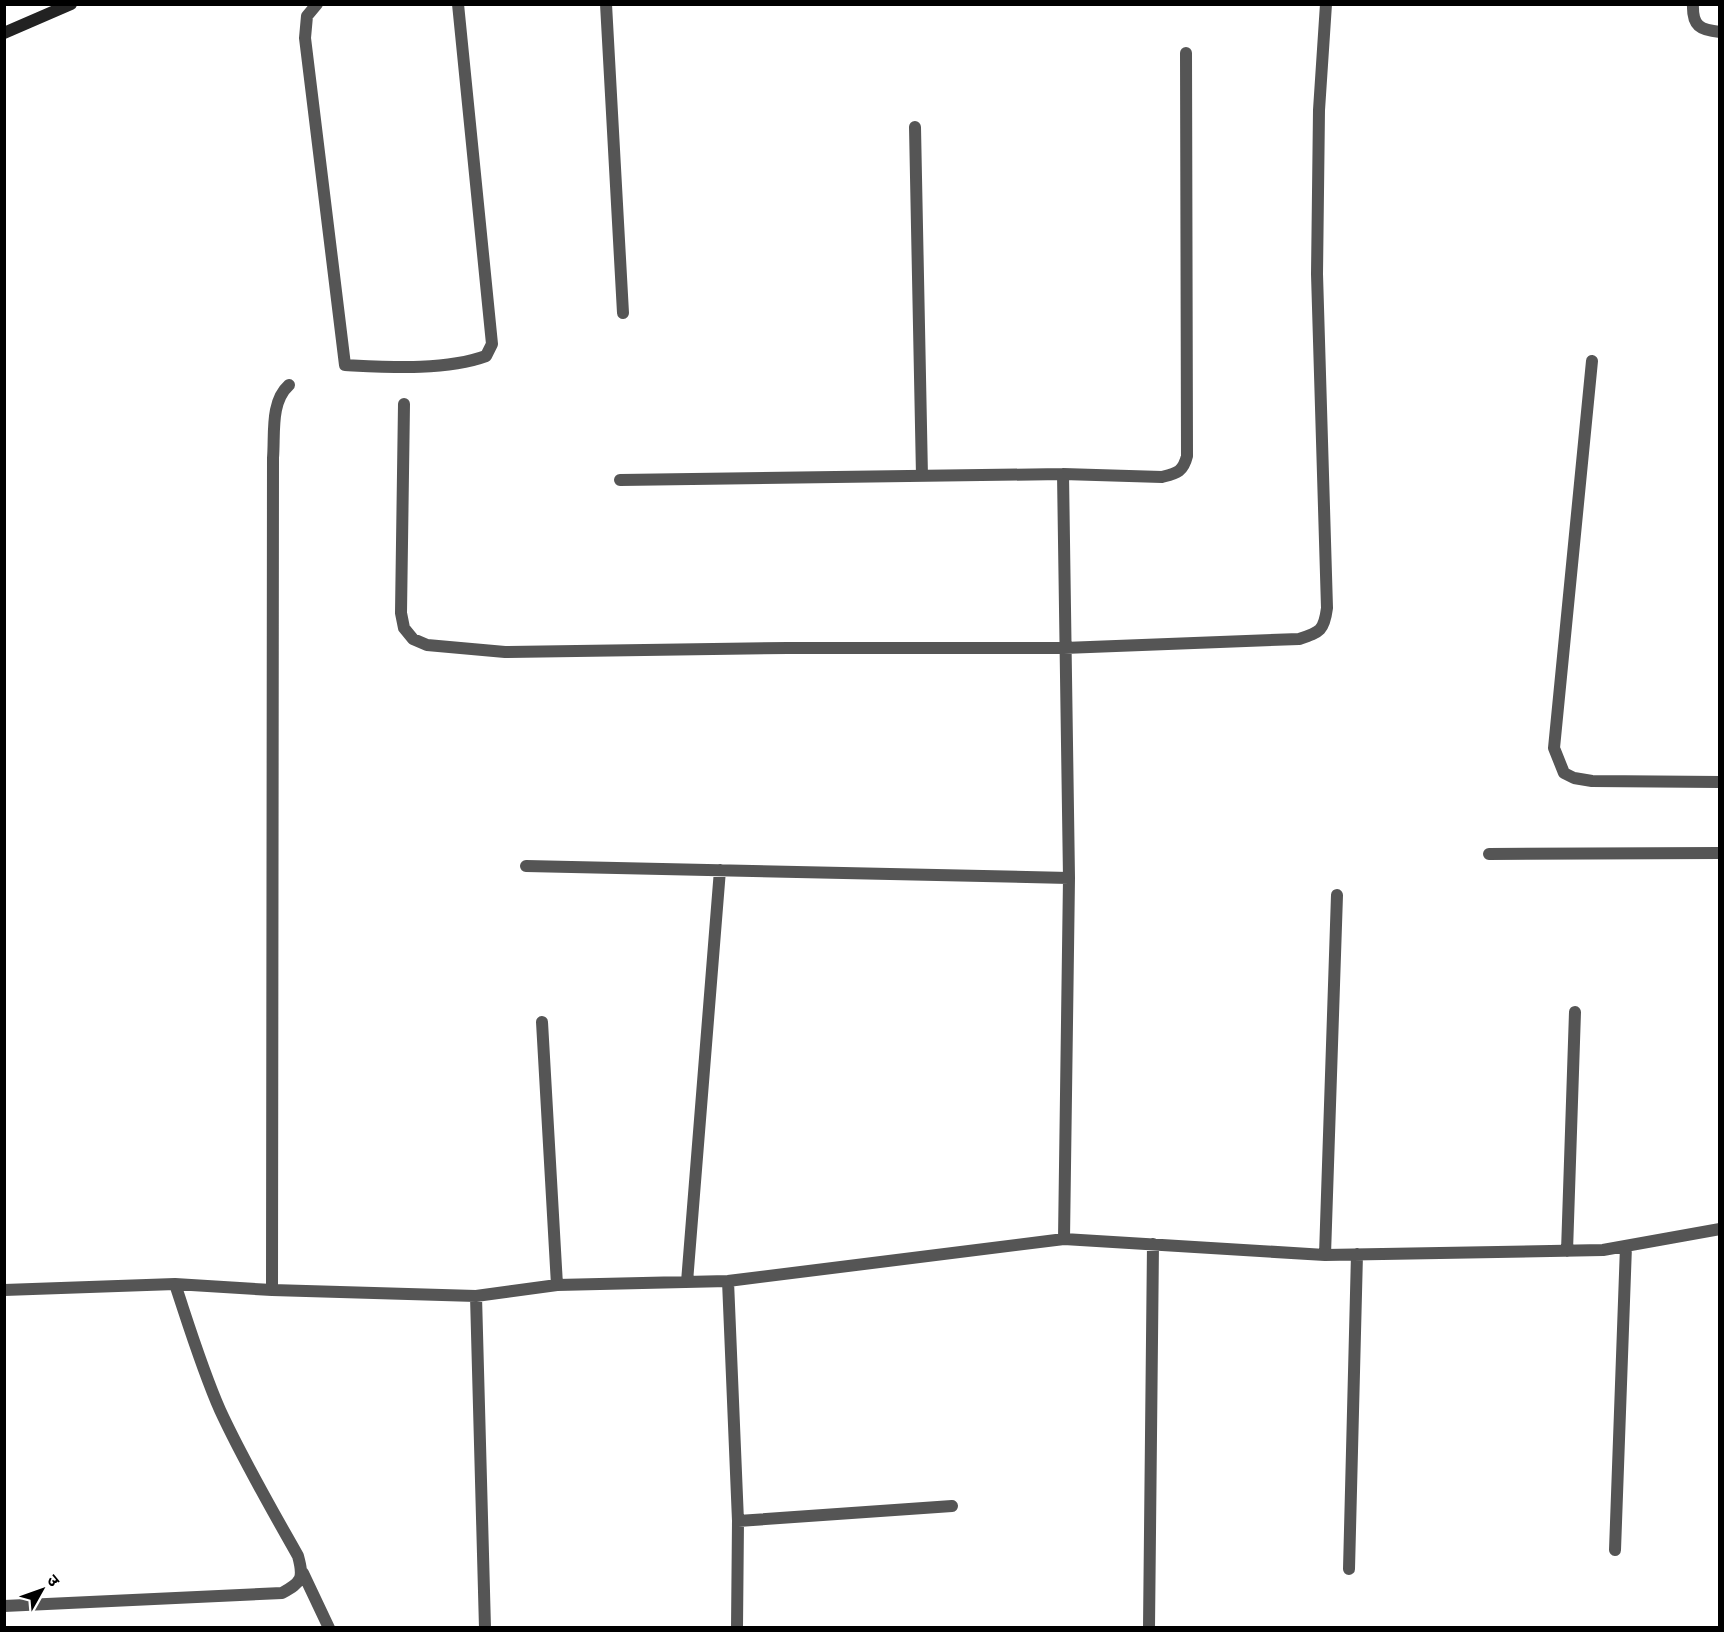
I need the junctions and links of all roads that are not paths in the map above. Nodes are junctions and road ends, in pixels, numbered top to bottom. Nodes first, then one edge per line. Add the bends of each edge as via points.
1 (71, 4) edge
2 (316, 4) edge
3 (458, 4) edge
4 (606, 4) edge
5 (1326, 4) edge
6 (1693, 4) edge
7 (1719, 32) edge
8 (4, 33) edge
9 (1186, 53) dead end
10 (915, 127) dead end
11 (623, 313) dead end
12 (1592, 361) dead end
13 (289, 385) dead end
14 (404, 404) dead end
15 (1063, 474) junction
16 (922, 476) junction
17 (620, 480) dead end
18 (1064, 648) junction
19 (1719, 782) edge
20 (1719, 853) edge
21 (1489, 854) dead end
22 (526, 866) dead end
23 (720, 870) junction
24 (1069, 878) junction
25 (1337, 895) dead end
26 (1575, 1012) dead end
27 (542, 1022) dead end
28 (1719, 1229) edge
29 (1064, 1239) junction
30 (1153, 1244) junction
31 (1626, 1246) junction
32 (1567, 1251) junction
33 (1357, 1254) junction
34 (1325, 1255) junction
35 (728, 1281) junction
36 (687, 1282) junction
37 (175, 1284) junction
38 (557, 1285) junction
39 (4, 1290) edge
40 (272, 1290) junction
41 (476, 1296) junction
42 (952, 1506) dead end
43 (738, 1521) junction
44 (1615, 1550) dead end
45 (1349, 1569) dead end
46 (303, 1573) junction
47 (4, 1606) edge
48 (329, 1628) edge
49 (485, 1628) edge
50 (737, 1628) edge
51 (1149, 1628) edge

1 - 8 street
2 - 3 street via 307,15 305,38 345,365 405,368 474,360 486,356 492,344
4 - 11 street
5 - 18 street via 1319,110 1317,262 1325,624 1315,634 1299,639
6 - 7 street via 1692,16 1697,26
9 - 15 street via 1184,467 1176,474 1162,477
10 - 16 street
12 - 19 street via 1556,756 1564,773 1592,781
13 - 40 street via 280,393 276,406 273,458
14 - 18 street via 401,613 404,628 413,639 427,645 505,652
15 - 16 street
15 - 18 street
16 - 17 street
18 - 24 street
20 - 21 street
22 - 23 street
23 - 24 street
23 - 36 street
24 - 29 street
25 - 34 street
26 - 32 street
27 - 38 street
28 - 31 street
29 - 30 street
29 - 35 street
30 - 34 street
30 - 51 street
31 - 32 street
31 - 44 street
32 - 33 street
33 - 34 street
33 - 45 street
35 - 36 street
35 - 43 street
36 - 38 street
37 - 39 street
37 - 40 street
37 - 46 street via 220,1410 298,1556
38 - 41 street
40 - 41 street
41 - 49 street
42 - 43 street
43 - 50 street
46 - 47 street via 297,1585 282,1593
46 - 48 street

